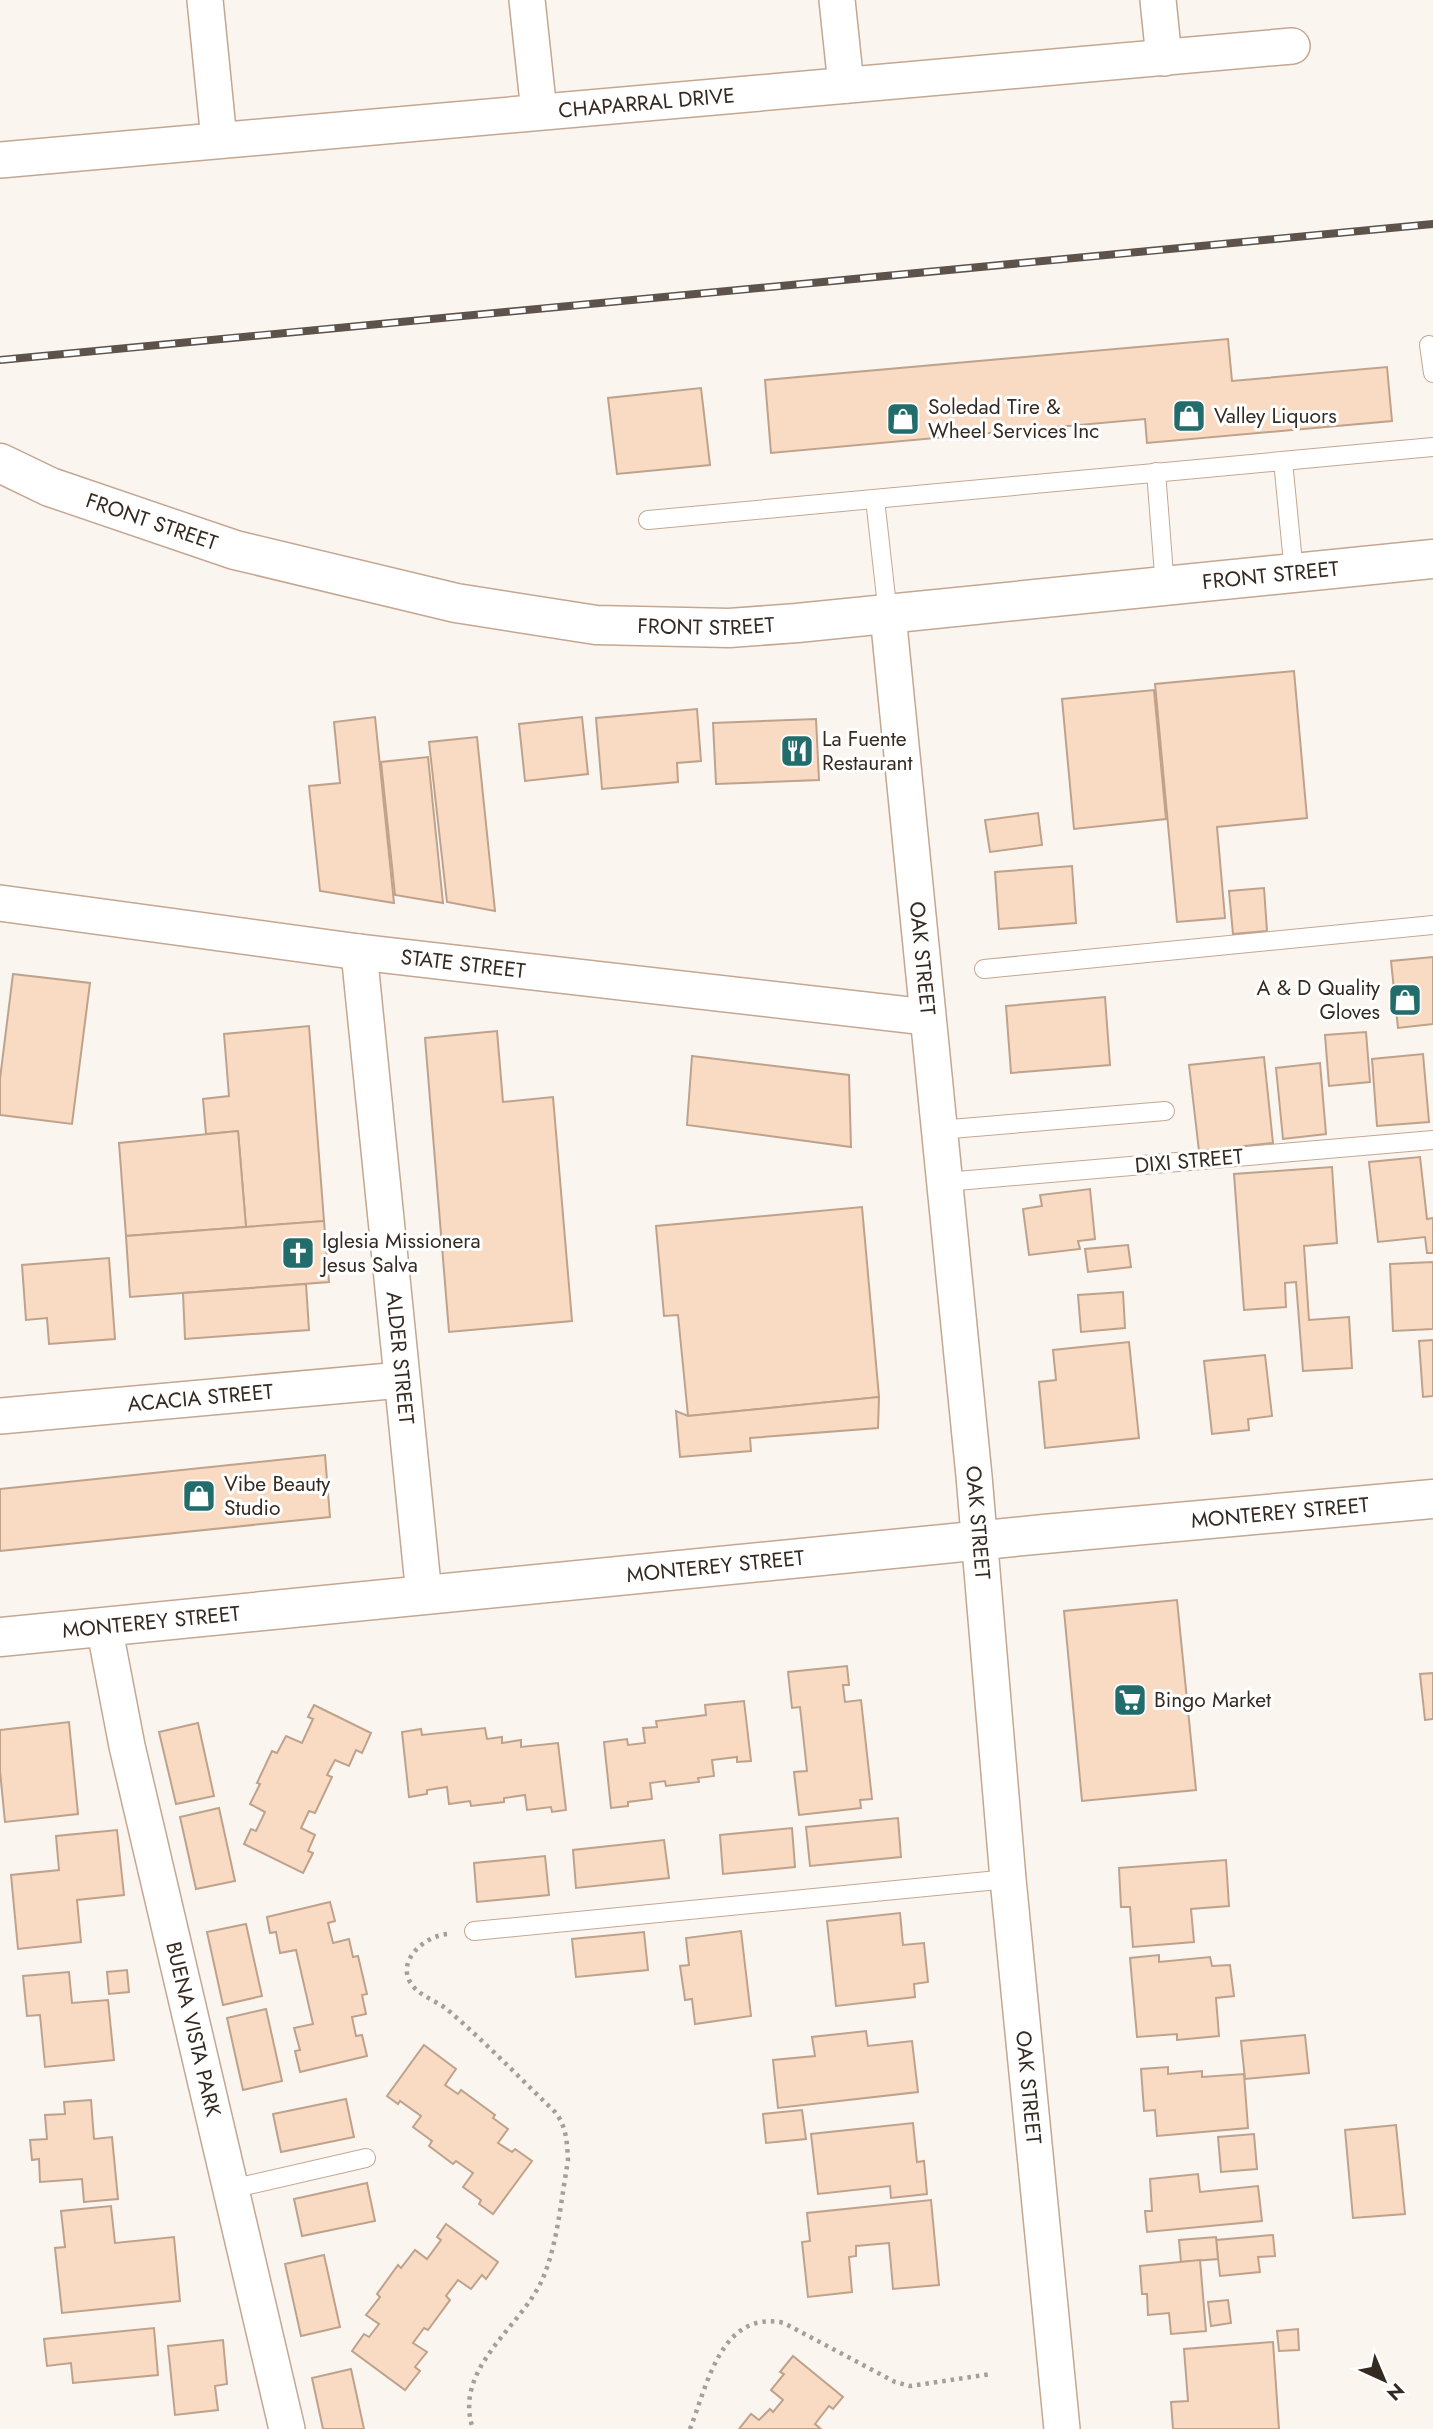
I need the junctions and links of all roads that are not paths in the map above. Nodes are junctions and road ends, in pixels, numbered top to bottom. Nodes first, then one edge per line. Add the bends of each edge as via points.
1 (205, 0) edge
2 (527, 0) edge
3 (837, 0) edge
4 (1158, 0) edge
5 (1292, 46) dead end
6 (1164, 58) junction
7 (846, 85) junction
8 (539, 112) junction
9 (219, 140) junction
10 (0, 160) edge
11 (1429, 345) dead end
12 (1433, 373) edge
13 (1433, 447) edge
14 (1283, 461) junction
15 (0, 463) edge
16 (1156, 472) junction
17 (875, 499) junction
18 (648, 520) dead end
19 (1433, 559) edge
20 (1294, 573) junction
21 (1165, 587) junction
22 (888, 615) junction
23 (0, 903) edge
24 (1433, 925) edge
25 (359, 952) junction
26 (984, 969) dead end
27 (926, 1017) junction
28 (1165, 1111) dead end
29 (939, 1130) junction
30 (1433, 1140) edge
31 (945, 1182) junction
32 (401, 1380) junction
33 (0, 1416) edge
34 (1433, 1499) edge
35 (980, 1541) junction
36 (424, 1595) junction
37 (104, 1626) junction
38 (0, 1637) edge
39 (1008, 1879) junction
40 (474, 1931) road end
41 (366, 2158) dead end
42 (231, 2189) junction
43 (288, 2429) edge
44 (1062, 2429) edge

1 - 9 street
2 - 8 street
3 - 7 street
4 - 6 street
5 - 6 street, CHAPARRAL DRIVE
6 - 7 street, CHAPARRAL DRIVE
7 - 8 street, CHAPARRAL DRIVE
8 - 9 street, CHAPARRAL DRIVE
9 - 10 street, CHAPARRAL DRIVE
11 - 12 lane
13 - 14 lane
14 - 16 lane
14 - 20 lane
15 - 22 main road, FRONT STREET via 50,487 235,550 456,603 609,625 729,628
16 - 17 lane
16 - 21 lane
17 - 18 lane
17 - 22 lane
19 - 20 main road, FRONT STREET
20 - 21 main road, FRONT STREET
21 - 22 main road, FRONT STREET
22 - 27 street, OAK STREET
23 - 25 street, STATE STREET
24 - 26 lane
25 - 27 street, STATE STREET
25 - 32 street, ALDER STREET
27 - 29 street, OAK STREET
28 - 29 lane
29 - 31 street, OAK STREET
30 - 31 lane, DIXI STREET
31 - 35 street, OAK STREET
32 - 33 street, ACACIA STREET
32 - 36 street, ALDER STREET
34 - 35 main road, MONTEREY STREET
35 - 36 main road, MONTEREY STREET
35 - 39 street, OAK STREET
36 - 37 main road, MONTEREY STREET
37 - 38 main road, MONTEREY STREET
37 - 42 street, BUENA VISTA PARK via 127,1746
39 - 40 lane
39 - 44 street, OAK STREET
41 - 42 lane
42 - 43 street, BUENA VISTA PARK

